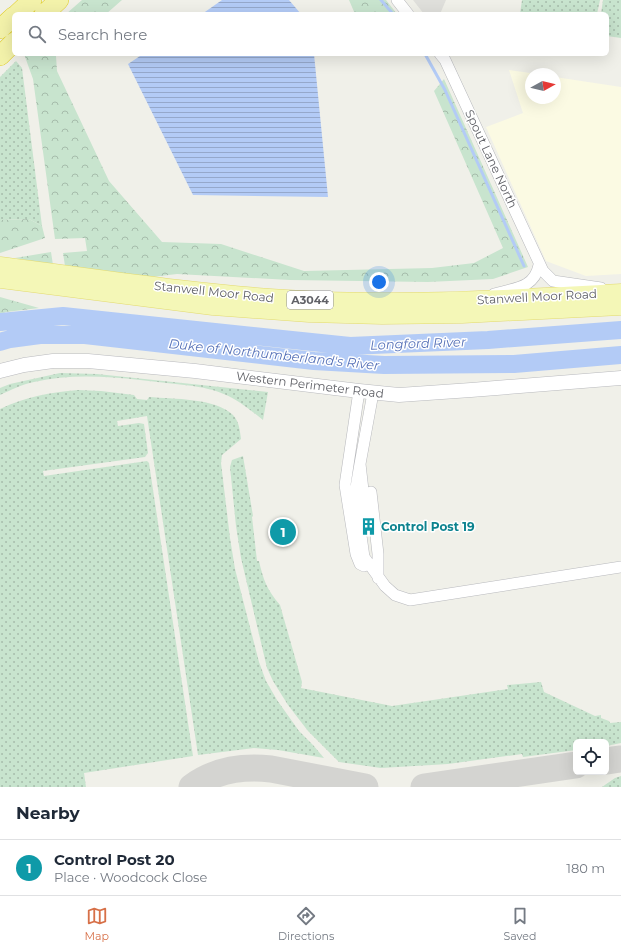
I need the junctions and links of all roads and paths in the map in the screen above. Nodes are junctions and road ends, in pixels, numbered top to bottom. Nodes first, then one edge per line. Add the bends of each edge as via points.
1 (32, 0) edge
2 (59, 0) edge
3 (397, 0) edge
4 (18, 12) edge
5 (46, 12) edge
6 (406, 12) edge
7 (12, 18) edge
8 (0, 29) edge
9 (12, 44) edge
10 (0, 56) edge
11 (441, 56) edge
12 (539, 265) junction
13 (0, 266) edge
14 (0, 279) edge
15 (621, 292) edge
16 (464, 301) junction
17 (621, 306) edge
18 (0, 371) edge
19 (621, 378) edge
20 (366, 392) junction
21 (348, 461) junction
22 (360, 464) junction
23 (364, 530) junction
24 (621, 567) edge
25 (378, 578) junction

1 - 4 highway
2 - 5 highway
3 - 6 street
7 - 8 highway
9 - 10 highway
11 - 12 street, Spout Lane North
12 - 15 street, Spout Lane North via 553,281
12 - 16 street via 537,274 529,283
13 - 16 main road, Stanwell Moor Road / A3044 via 262,298 368,302
14 - 17 main road, Stanwell Moor Road / A3044 via 213,306 309,313 455,315
15 - 16 main road, Stanwell Moor Road / A3044
18 - 20 street, Western Perimeter Road via 53,361 88,361
19 - 20 street, Western Perimeter Road via 400,395
20 - 21 street
20 - 22 street
21 - 22 street
21 - 23 street via 345,485
22 - 23 street
23 - 25 street
23 - 25 street via 356,554 360,564
24 - 25 street via 410,600 395,595

